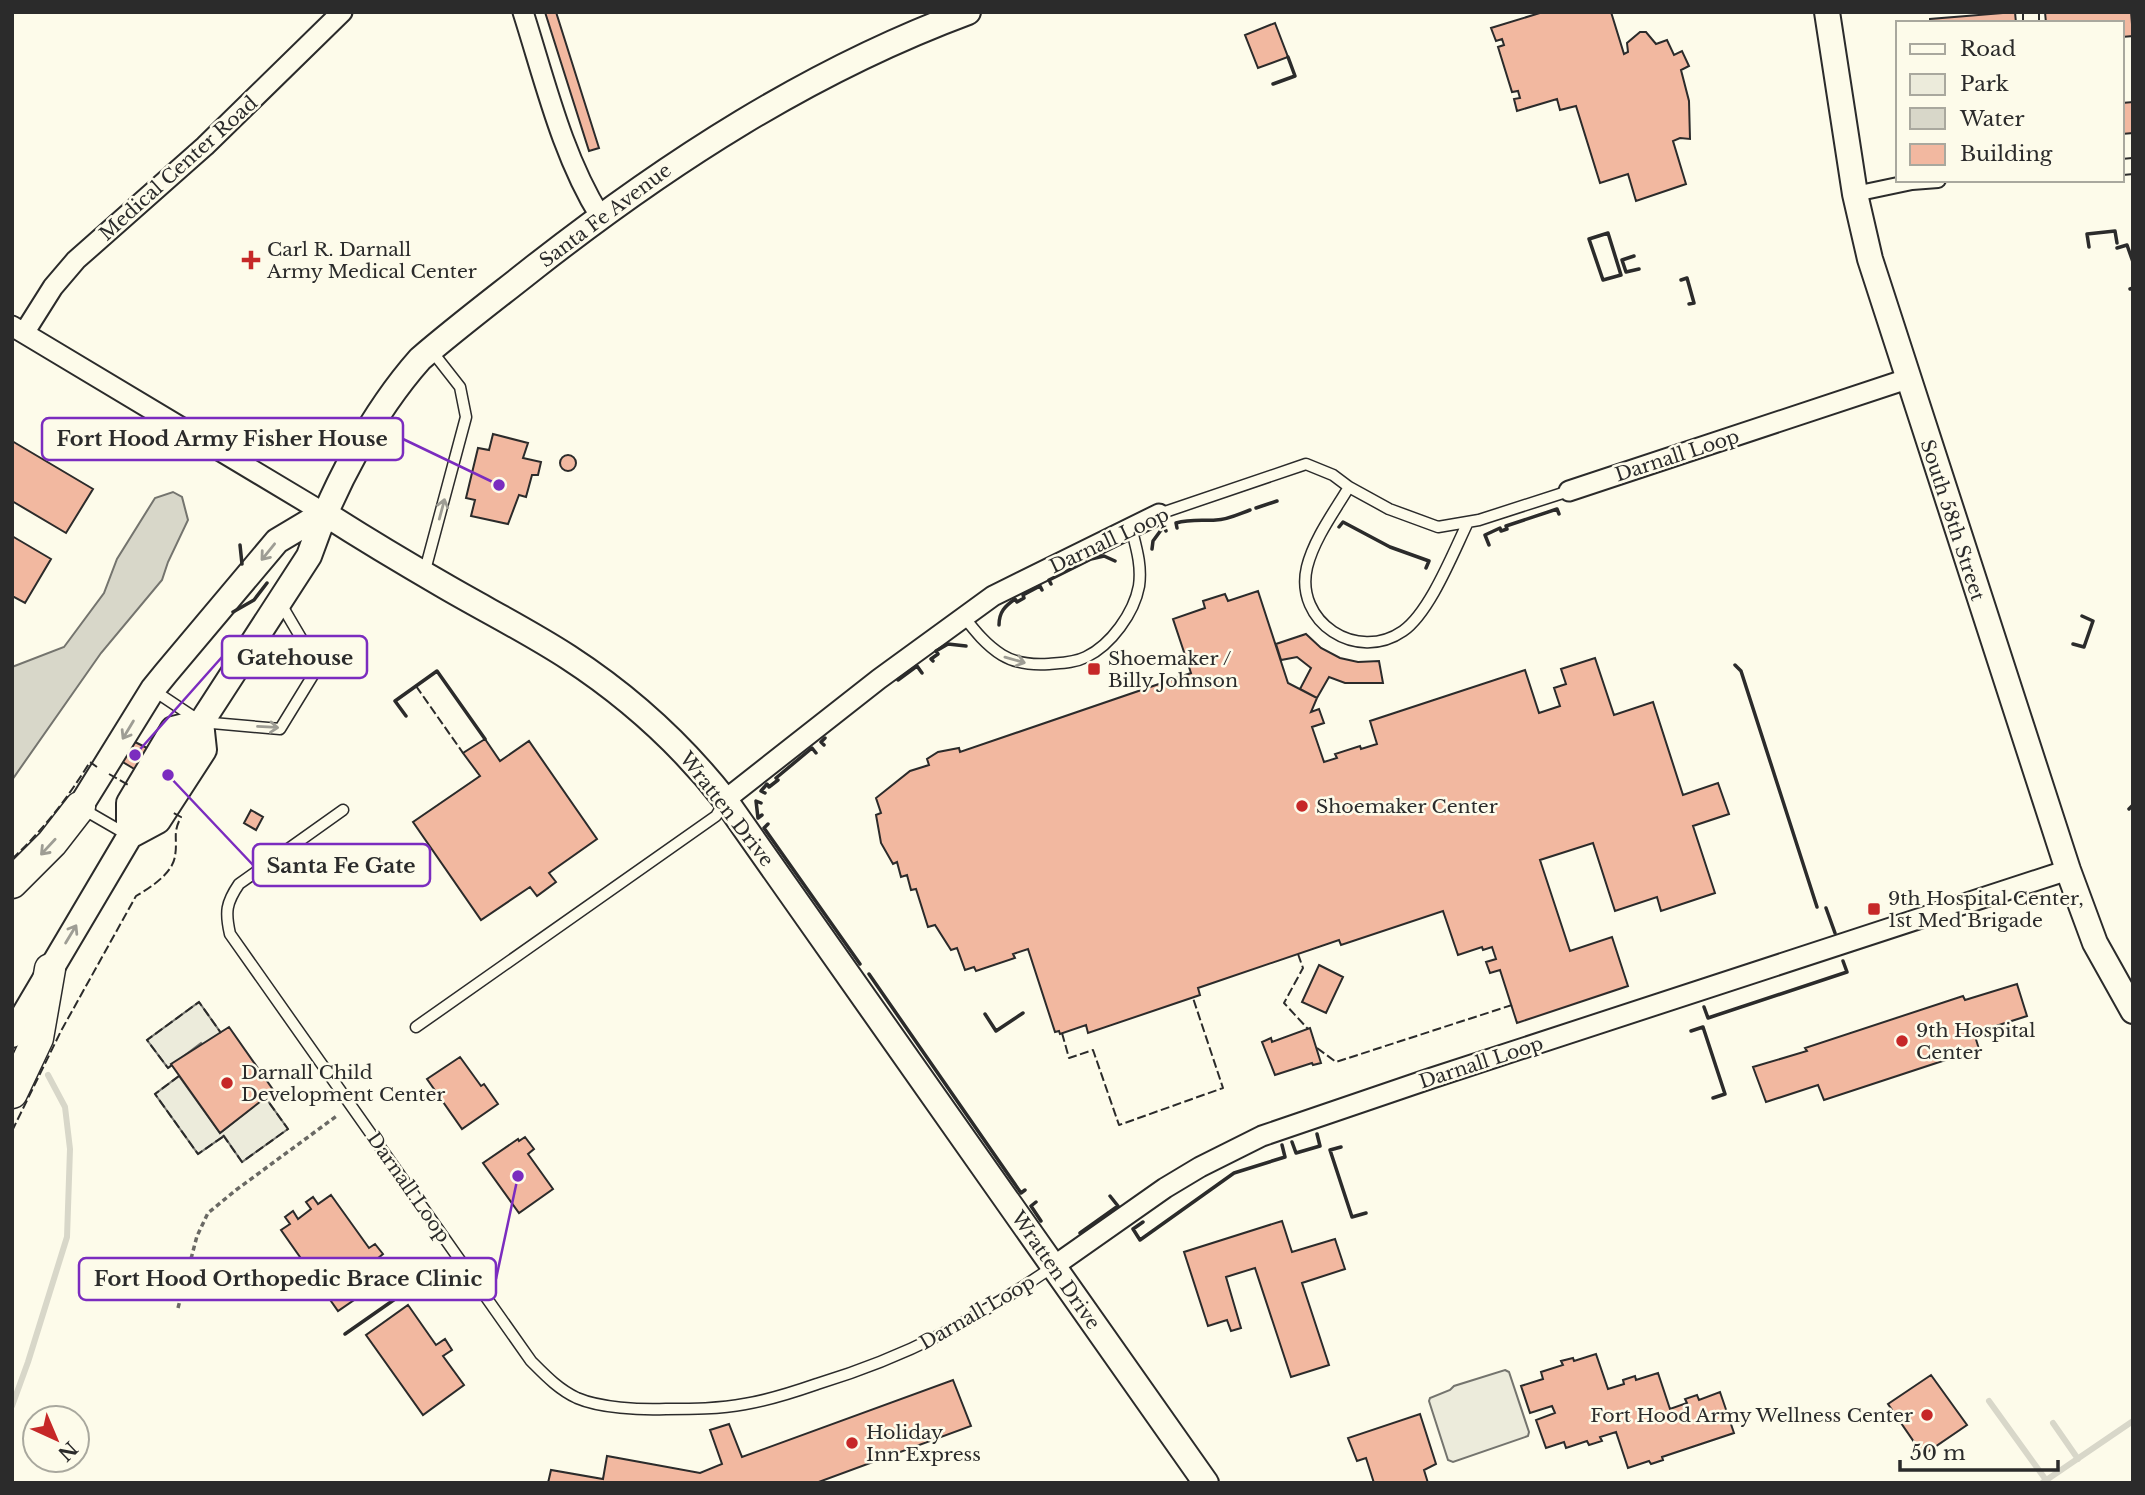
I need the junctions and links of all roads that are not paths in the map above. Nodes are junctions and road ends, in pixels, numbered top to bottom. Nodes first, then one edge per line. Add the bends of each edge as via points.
1 (342, 12) edge
2 (523, 12) edge
3 (968, 12) edge
4 (1827, 12) edge
5 (1912, 182) edge
6 (1854, 194) junction
7 (600, 216) junction
8 (18, 329) edge
9 (431, 350) junction
10 (1908, 379) junction
11 (1349, 487) junction
12 (1569, 491) joint
13 (324, 513) junction
14 (1159, 514) joint
15 (1468, 522) junction
16 (1131, 527) junction
17 (424, 574) junction
18 (280, 602) junction
19 (964, 617) junction
20 (153, 689) junction
21 (201, 722) junction
22 (725, 800) junction
23 (80, 807) junction
24 (343, 810) dead end
25 (130, 836) junction
26 (2068, 870) junction
27 (12, 883) edge
28 (50, 969) junction
29 (2133, 1011) edge
30 (416, 1027) dead end
31 (12, 1035) edge
32 (12, 1093) edge
33 (1054, 1266) junction
34 (1206, 1483) edge

1 - 8 street, Medical Center Road via 191,159 76,260
2 - 7 street via 570,160
3 - 7 street, Santa Fe Avenue via 866,56 765,109
4 - 6 street, South 58th Street
5 - 6 street
6 - 10 street, South 58th Street
7 - 9 street, Santa Fe Avenue
8 - 13 street, Wratten Drive
9 - 13 street, Santa Fe Avenue via 389,398
17 -> 9 lane via 466,417 460,387
10 - 12 street, Darnall Loop
10 - 26 street, South 58th Street
11 - 14 lane, Darnall Loop via 1306,464
11 - 15 lane, Darnall Loop via 1389,509 1438,527
11 - 15 lane via 1307,567 1305,588 1324,626 1343,640 1385,640 1404,630 1440,580
12 - 15 lane, Darnall Loop
13 - 17 street, Wratten Drive
13 - 18 street, Santa Fe Avenue via 309,556
13 -> 20 street via 277,541
14 - 16 street, Darnall Loop
16 - 19 street, Darnall Loop via 993,596
19 -> 16 lane via 1003,656 1035,665 1088,656 1127,618 1139,587 1140,561
17 - 22 street, Wratten Drive via 568,657 616,691 698,765
18 - 21 street, Santa Fe Avenue
21 -> 18 lane via 280,729 318,667
19 - 22 street, Darnall Loop
20 - 21 lane
20 -> 23 street
21 - 25 street, Santa Fe Avenue
22 - 30 lane, Darnall Loop via 716,816
22 - 33 street, Wratten Drive
23 - 25 lane
23 -> 27 main road
24 - 33 lane, Darnall Loop via 239,884 229,898 230,934 531,1361 554,1384 578,1398 647,1410 747,1404 868,1369 917,1348 986,1311
28 -> 25 street, Santa Fe Avenue
26 - 29 street, South 58th Street via 2095,943
26 - 33 street, Darnall Loop via 1262,1136 1165,1188
28 - 31 street, Santa Fe Avenue
28 - 32 main road via 38,1038
33 - 34 street, Wratten Drive

